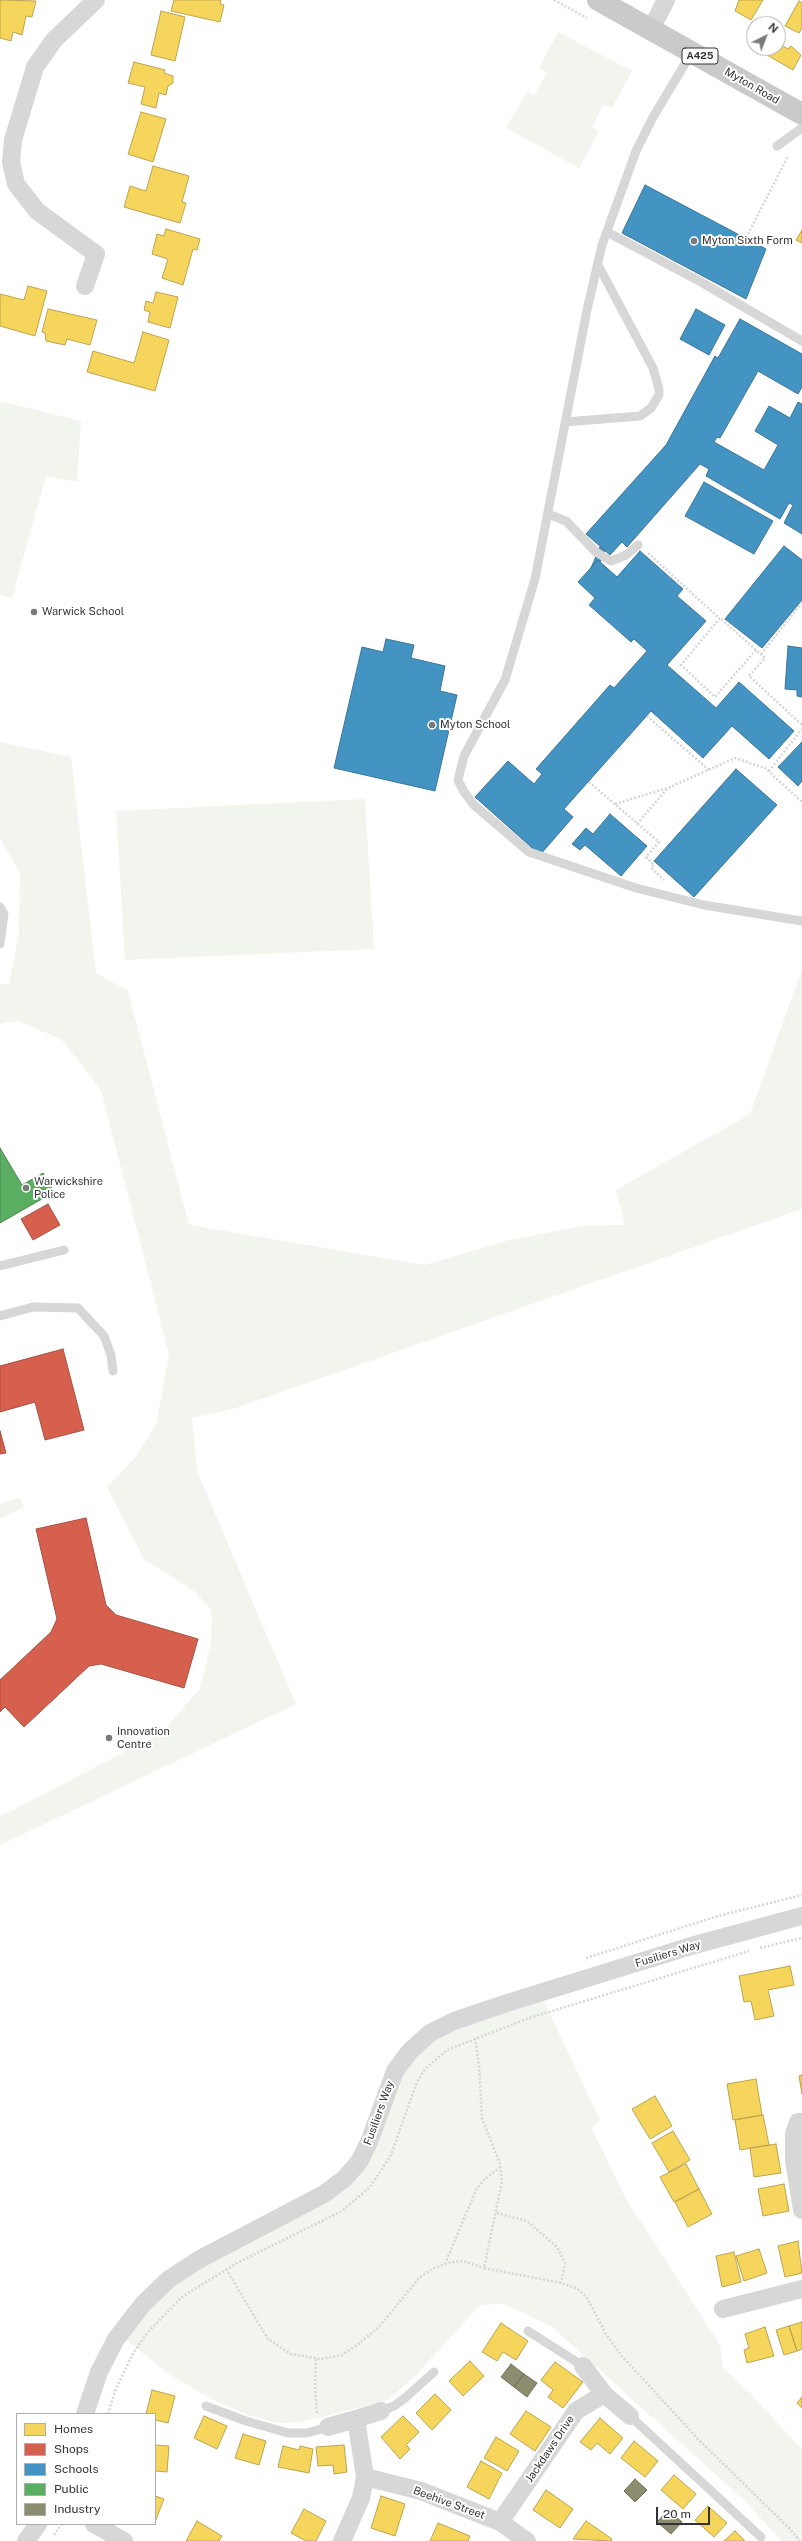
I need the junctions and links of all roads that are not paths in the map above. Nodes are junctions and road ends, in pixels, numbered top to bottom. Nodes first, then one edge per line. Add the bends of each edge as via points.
1 (96, 0) edge
2 (598, 0) edge
3 (666, 0) edge
4 (651, 29) junction
5 (692, 52) junction
6 (802, 114) edge
7 (802, 128) edge
8 (777, 146) dead end
9 (607, 232) junction
10 (598, 265) junction
11 (85, 286) dead end
12 (802, 340) edge
13 (565, 422) junction
14 (548, 514) junction
15 (638, 545) road end
16 (0, 907) edge
17 (802, 921) edge
18 (0, 944) edge
19 (64, 1250) dead end
20 (0, 1266) edge
21 (0, 1316) edge
22 (113, 1371) dead end
23 (802, 1916) edge
24 (802, 2122) edge
25 (802, 2210) edge
26 (802, 2289) edge
27 (723, 2309) dead end
28 (528, 2332) dead end
29 (583, 2366) joint
30 (434, 2372) dead end
31 (604, 2394) junction
32 (206, 2406) dead end
33 (381, 2411) joint
34 (85, 2413) edge
35 (630, 2416) joint
36 (356, 2419) junction
37 (324, 2428) joint
38 (365, 2477) junction
39 (500, 2522) junction
40 (37, 2525) edge
41 (96, 2525) edge
42 (761, 2537) dead end
43 (26, 2541) edge
44 (124, 2541) edge
45 (342, 2541) edge
46 (527, 2541) edge

1 - 11 street via 54,40 35,67 13,140 11,162 16,184 37,211 96,254
2 - 4 main road, Myton Road / A425
3 - 4 street
4 - 5 main road, Myton Road / A425
5 - 6 main road, Myton Road / A425
5 - 9 lane via 636,151
7 - 8 lane
9 - 10 lane
9 - 12 lane
10 - 13 lane
10 - 13 lane via 653,368 659,389 658,395 651,408 640,416
13 - 14 lane
14 - 15 lane via 566,522 596,552 612,561 626,555
14 - 17 lane via 535,579 507,672 459,768 460,786 474,805 529,852 636,888 723,908
16 - 18 lane via 4,914
19 - 20 lane
21 - 22 lane via 33,1307 78,1308 104,1336 111,1355
23 - 34 street, Fusiliers Way via 691,1946 507,2003 454,2021 430,2033 410,2051 395,2071 369,2142 359,2162 344,2179 324,2194 200,2259 169,2279 139,2309 116,2339 99,2372
24 - 25 street via 798,2122 794,2134 794,2160
26 - 27 street
28 - 29 lane
29 - 31 street
30 - 33 lane via 405,2398
31 - 35 street
31 - 39 street, Jackdaws Drive via 576,2411
32 - 37 lane via 288,2433
33 - 36 street
35 - 42 lane
36 - 37 street
36 - 38 street
38 - 39 street, Beehive Street via 421,2491
38 - 45 street via 361,2498
39 - 46 street, Beehive Street
40 - 43 street
41 - 44 street

